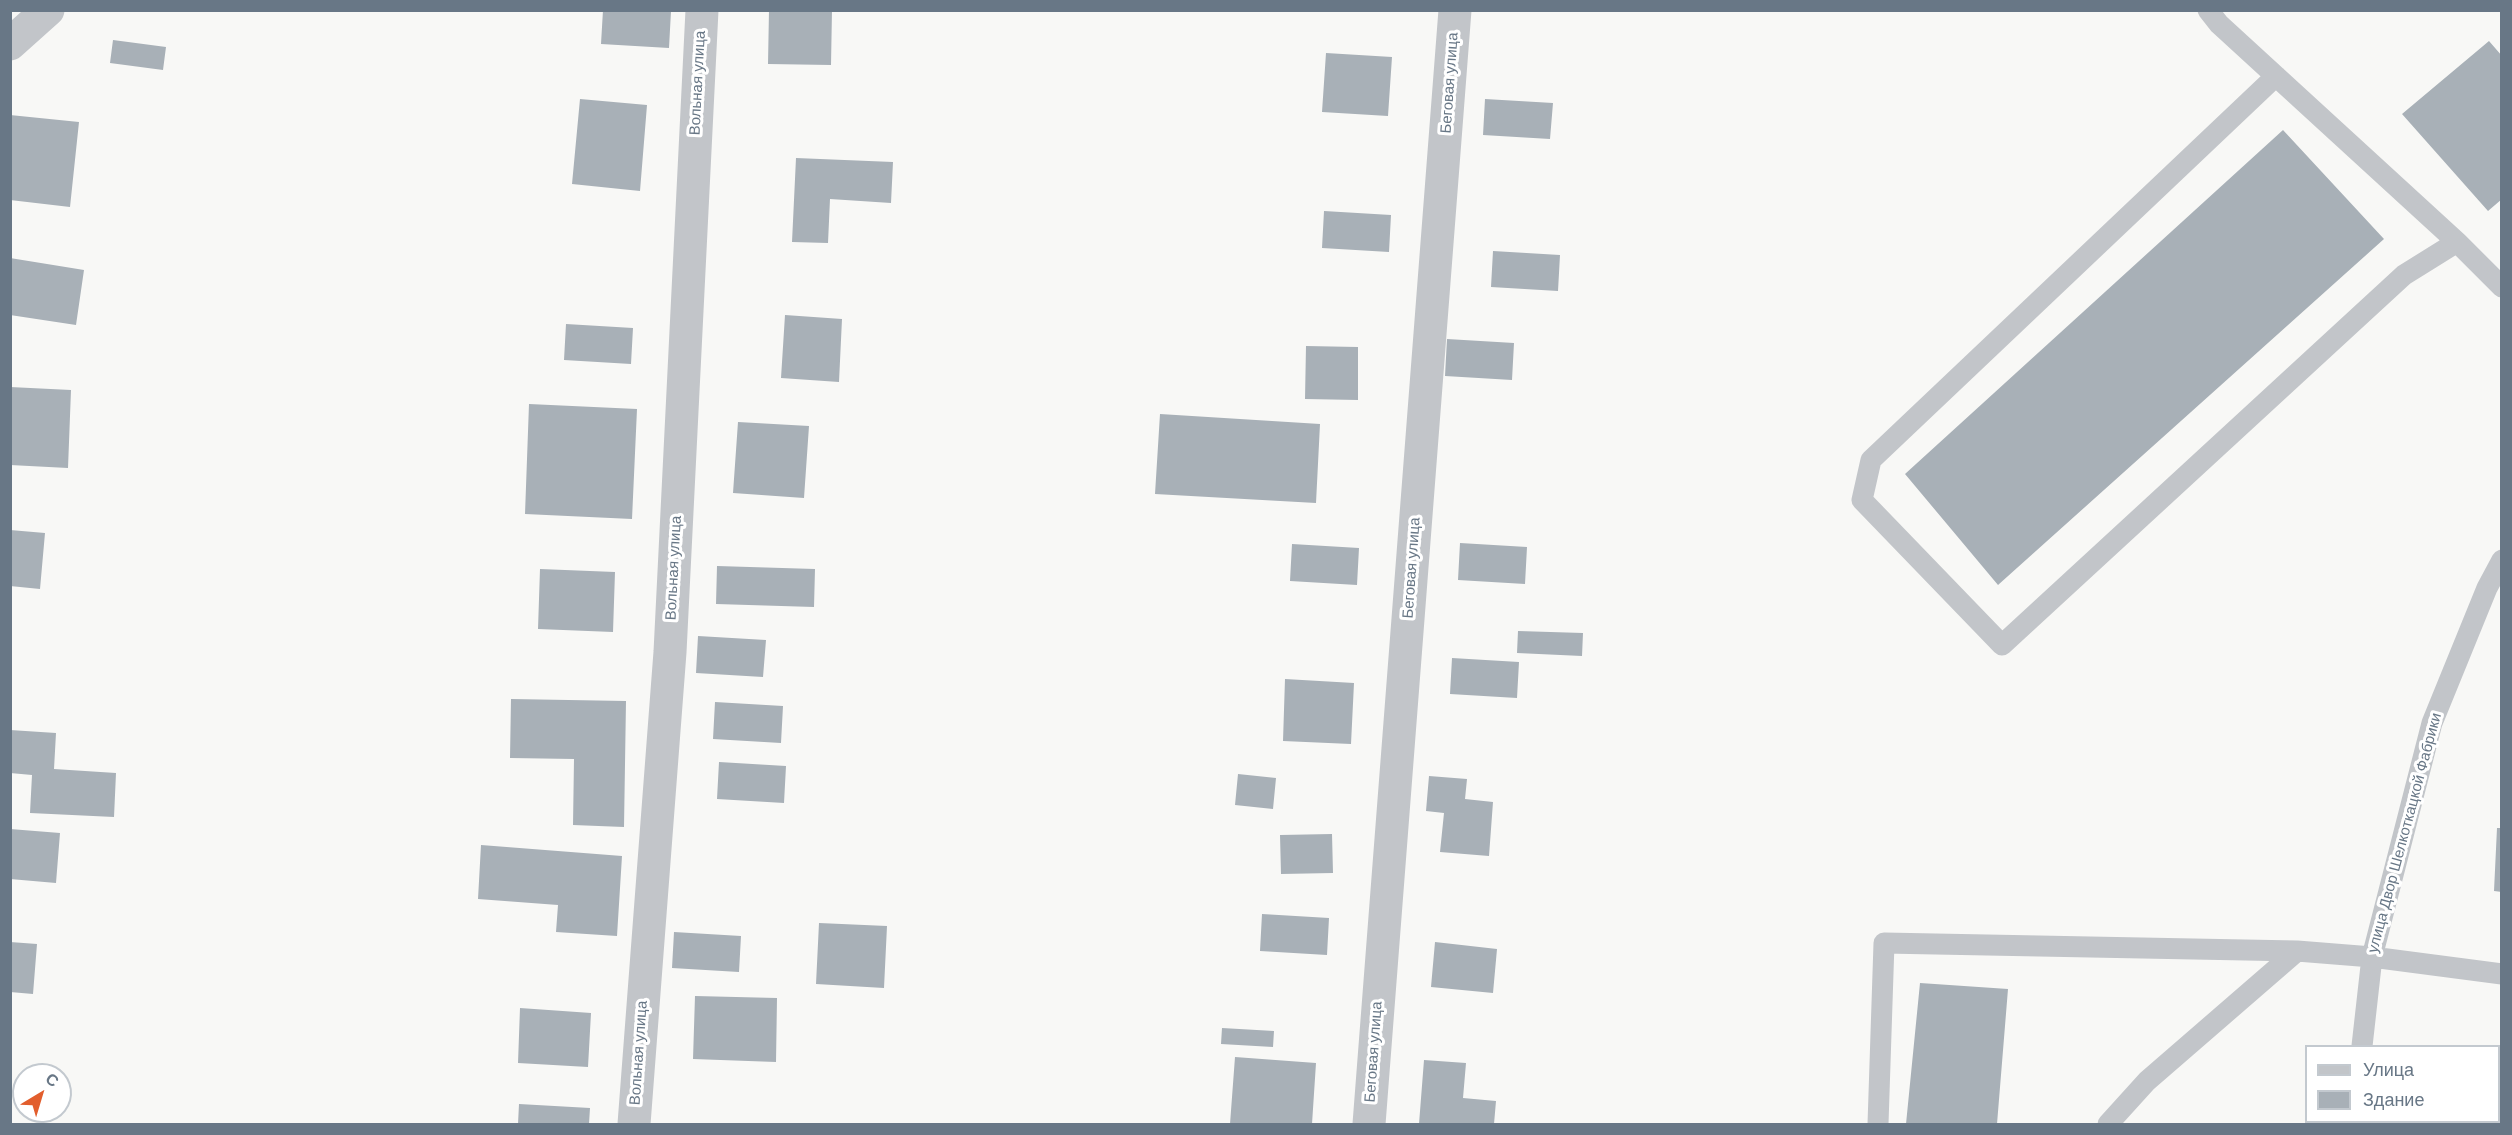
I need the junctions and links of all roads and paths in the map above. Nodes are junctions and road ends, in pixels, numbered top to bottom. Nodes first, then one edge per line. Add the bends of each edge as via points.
1 (48, 10) edge
2 (702, 10) edge
3 (1455, 10) edge
4 (2208, 10) edge
5 (10, 44) edge
6 (2276, 76) junction
7 (2457, 242) junction
8 (2498, 276) edge
9 (2502, 560) edge
10 (2297, 951) junction
11 (2372, 957) junction
12 (2502, 974) edge
13 (2362, 1045) edge
14 (634, 1125) edge
15 (1369, 1125) edge
16 (1878, 1125) edge
17 (2108, 1125) edge

1 - 5 street
2 - 14 street, Вольная улица via 670,652
3 - 15 street, Беговая улица
4 - 6 lane
6 - 7 lane
6 - 7 lane via 1871,460 1862,500 2002,645 2404,275
7 - 8 lane
9 - 11 lane, улица Двор Шелкоткацкой Фабрики via 2432,723
10 - 11 lane
10 - 16 lane via 1884,943
10 - 17 lane via 2147,1081
11 - 12 lane
11 - 13 lane, улица Двор Шелкоткацкой Фабрики

